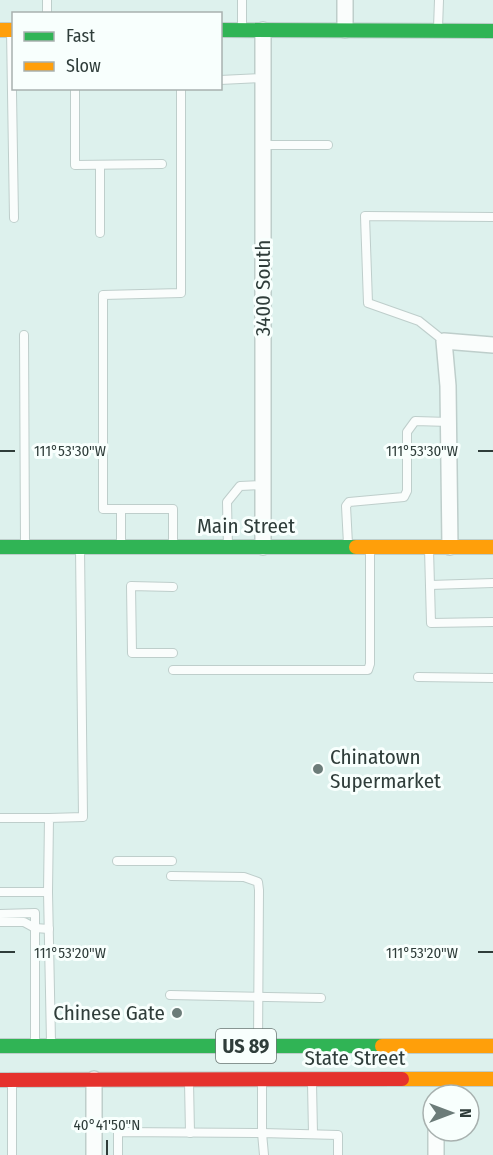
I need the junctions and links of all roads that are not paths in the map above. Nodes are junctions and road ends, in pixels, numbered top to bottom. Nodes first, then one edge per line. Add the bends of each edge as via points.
1 (242, 0) edge
2 (345, 0) edge
3 (439, 0) edge
4 (8, 30) edge
5 (222, 30) edge
6 (242, 30) junction
7 (263, 30) junction
8 (345, 30) junction
9 (438, 30) junction
10 (493, 31) edge
11 (263, 78) junction
12 (222, 80) edge
13 (75, 90) edge
14 (181, 90) edge
15 (263, 146) junction
16 (328, 146) dead end
17 (162, 164) dead end
18 (100, 165) junction
19 (493, 217) edge
20 (14, 218) dead end
21 (100, 233) dead end
22 (24, 335) dead end
23 (444, 341) junction
24 (493, 345) edge
25 (449, 422) junction
26 (263, 485) junction
27 (122, 509) junction
28 (370, 546) junction
29 (429, 546) junction
30 (0, 547) edge
31 (25, 547) junction
32 (80, 547) junction
33 (121, 547) junction
34 (173, 547) junction
35 (228, 547) junction
36 (263, 547) junction
37 (348, 547) junction
38 (450, 547) junction
39 (493, 547) edge
40 (493, 583) edge
41 (430, 585) junction
42 (173, 586) dead end
43 (493, 622) edge
44 (173, 653) dead end
45 (173, 670) dead end
46 (418, 677) dead end
47 (493, 678) edge
48 (0, 818) edge
49 (49, 818) junction
50 (117, 861) dead end
51 (172, 861) dead end
52 (171, 876) dead end
53 (0, 892) edge
54 (48, 892) junction
55 (0, 914) edge
56 (0, 922) edge
57 (35, 928) junction
58 (49, 929) junction
59 (170, 995) dead end
60 (258, 997) junction
61 (321, 998) dead end
62 (0, 1046) edge
63 (35, 1046) junction
64 (51, 1046) junction
65 (258, 1046) junction
66 (493, 1046) edge
67 (189, 1078) junction
68 (261, 1078) junction
69 (312, 1078) junction
70 (94, 1079) junction
71 (435, 1079) junction
72 (493, 1079) edge
73 (6, 1080) edge
74 (435, 1083) edge
75 (190, 1133) junction
76 (262, 1133) junction
77 (313, 1134) junction
78 (12, 1155) edge
79 (94, 1155) edge
80 (118, 1155) edge
81 (264, 1155) edge
82 (338, 1155) edge

1 - 6 lane
2 - 8 street
3 - 9 lane
4 - 20 lane
5 - 6 main road
6 - 7 main road
7 - 8 main road
7 - 11 street, 3400 South
8 - 9 main road
9 - 10 main road
11 - 12 lane
11 - 15 street, 3400 South
13 - 18 lane via 75,165
14 - 27 lane via 181,293 103,295 102,509
15 - 16 lane
15 - 26 street, 3400 South
17 - 18 lane
18 - 21 lane
19 - 23 lane via 365,216 368,303 419,321
22 - 31 lane
23 - 24 street
23 - 25 street
25 - 37 lane via 411,425 404,497 349,502
25 - 38 street
26 - 35 lane via 240,486 227,502
26 - 36 street, 3400 South
27 - 33 lane
27 - 34 lane via 173,509
28 - 29 main road, Main Street
28 - 37 main road, Main Street
28 - 45 lane via 368,670
29 - 38 main road, Main Street
29 - 41 lane
30 - 31 main road, Main Street
31 - 32 main road, Main Street
32 - 33 main road, Main Street
32 - 49 lane via 83,817
33 - 34 main road, Main Street
34 - 35 main road, Main Street
35 - 36 main road, Main Street
36 - 37 main road, Main Street
38 - 39 main road, Main Street
40 - 41 lane
41 - 43 lane via 431,623
42 - 44 lane via 131,586 132,653
46 - 47 lane
48 - 49 lane
49 - 54 lane
50 - 51 lane
52 - 60 lane via 244,877 258,882
53 - 54 lane
54 - 58 lane
55 - 57 lane via 35,914
56 - 57 lane via 24,922
57 - 58 lane
57 - 63 lane
58 - 64 lane
59 - 60 lane
60 - 61 lane
60 - 65 lane
62 - 63 main road, State Street / US 89
63 - 64 main road, State Street / US 89
64 - 65 main road, State Street / US 89 via 169,1051
65 - 66 main road, State Street / US 89
67 - 68 main road, State Street / US 89
67 - 70 main road, State Street / US 89 via 169,1072
67 - 75 lane
68 - 69 main road, State Street / US 89
68 - 76 lane
69 - 71 main road, State Street / US 89
69 - 77 lane
70 - 73 main road, State Street / US 89
70 - 79 street
71 - 72 main road, State Street / US 89
71 - 74 street
73 - 78 lane
75 - 76 lane
75 - 80 lane via 118,1132
76 - 77 lane
76 - 81 lane
77 - 82 lane via 338,1135

